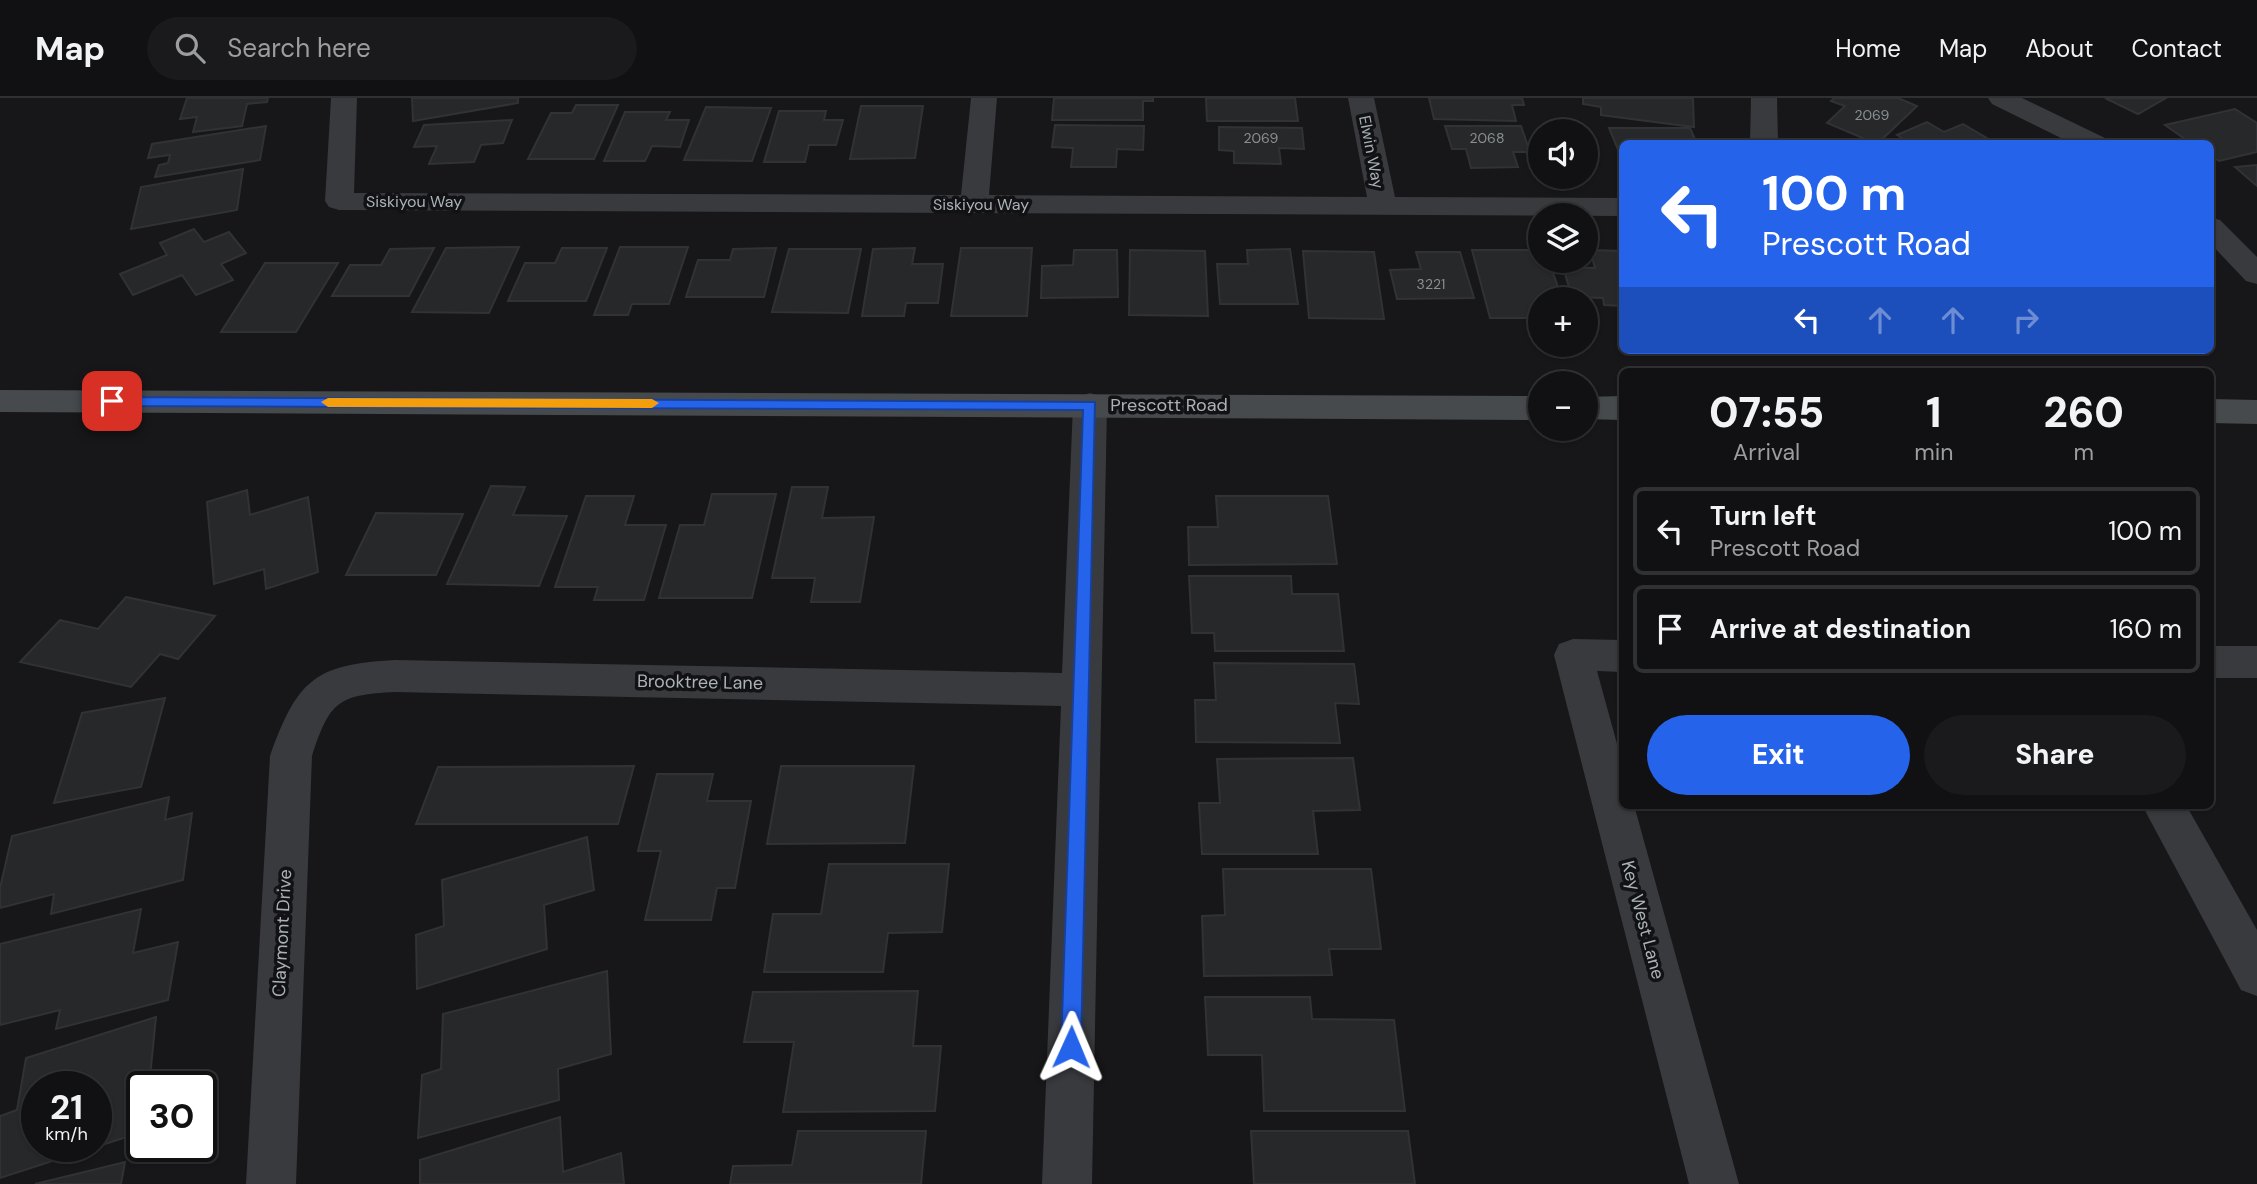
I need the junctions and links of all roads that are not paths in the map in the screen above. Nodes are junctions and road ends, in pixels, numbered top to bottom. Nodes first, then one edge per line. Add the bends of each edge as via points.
1 (344, 98) edge
2 (984, 98) edge
3 (1361, 98) edge
4 (1764, 98) edge
5 (2001, 98) edge
6 (1764, 140) edge
7 (2087, 140) edge
8 (974, 204) junction
9 (1619, 206) edge
10 (1383, 207) junction
11 (2214, 230) edge
12 (2257, 274) edge
13 (0, 401) edge
14 (1090, 405) junction
15 (1528, 408) edge
16 (1598, 408) edge
17 (1619, 408) edge
18 (2214, 411) edge
19 (2257, 412) edge
20 (1619, 656) edge
21 (2214, 662) edge
22 (2257, 662) edge
23 (323, 690) joint
24 (1080, 690) junction
25 (2165, 809) edge
26 (2257, 974) edge
27 (271, 1184) edge
28 (1067, 1184) edge
29 (1714, 1184) edge

1 - 8 street, Siskiyou Way via 339,201
2 - 8 street
3 - 10 street, Elwin Way
4 - 6 street
5 - 7 street
8 - 10 street, Siskiyou Way
9 - 10 street, Siskiyou Way
11 - 12 street
13 - 14 main road, Prescott Road
14 - 15 main road, Prescott Road
14 - 24 street
16 - 17 main road
18 - 19 main road
20 - 29 street, Key West Lane via 1573,655
21 - 22 street
23 - 24 street, Brooktree Lane via 361,677 395,676
23 - 27 street, Claymont Drive via 302,723 291,756
24 - 28 street
25 - 26 street

